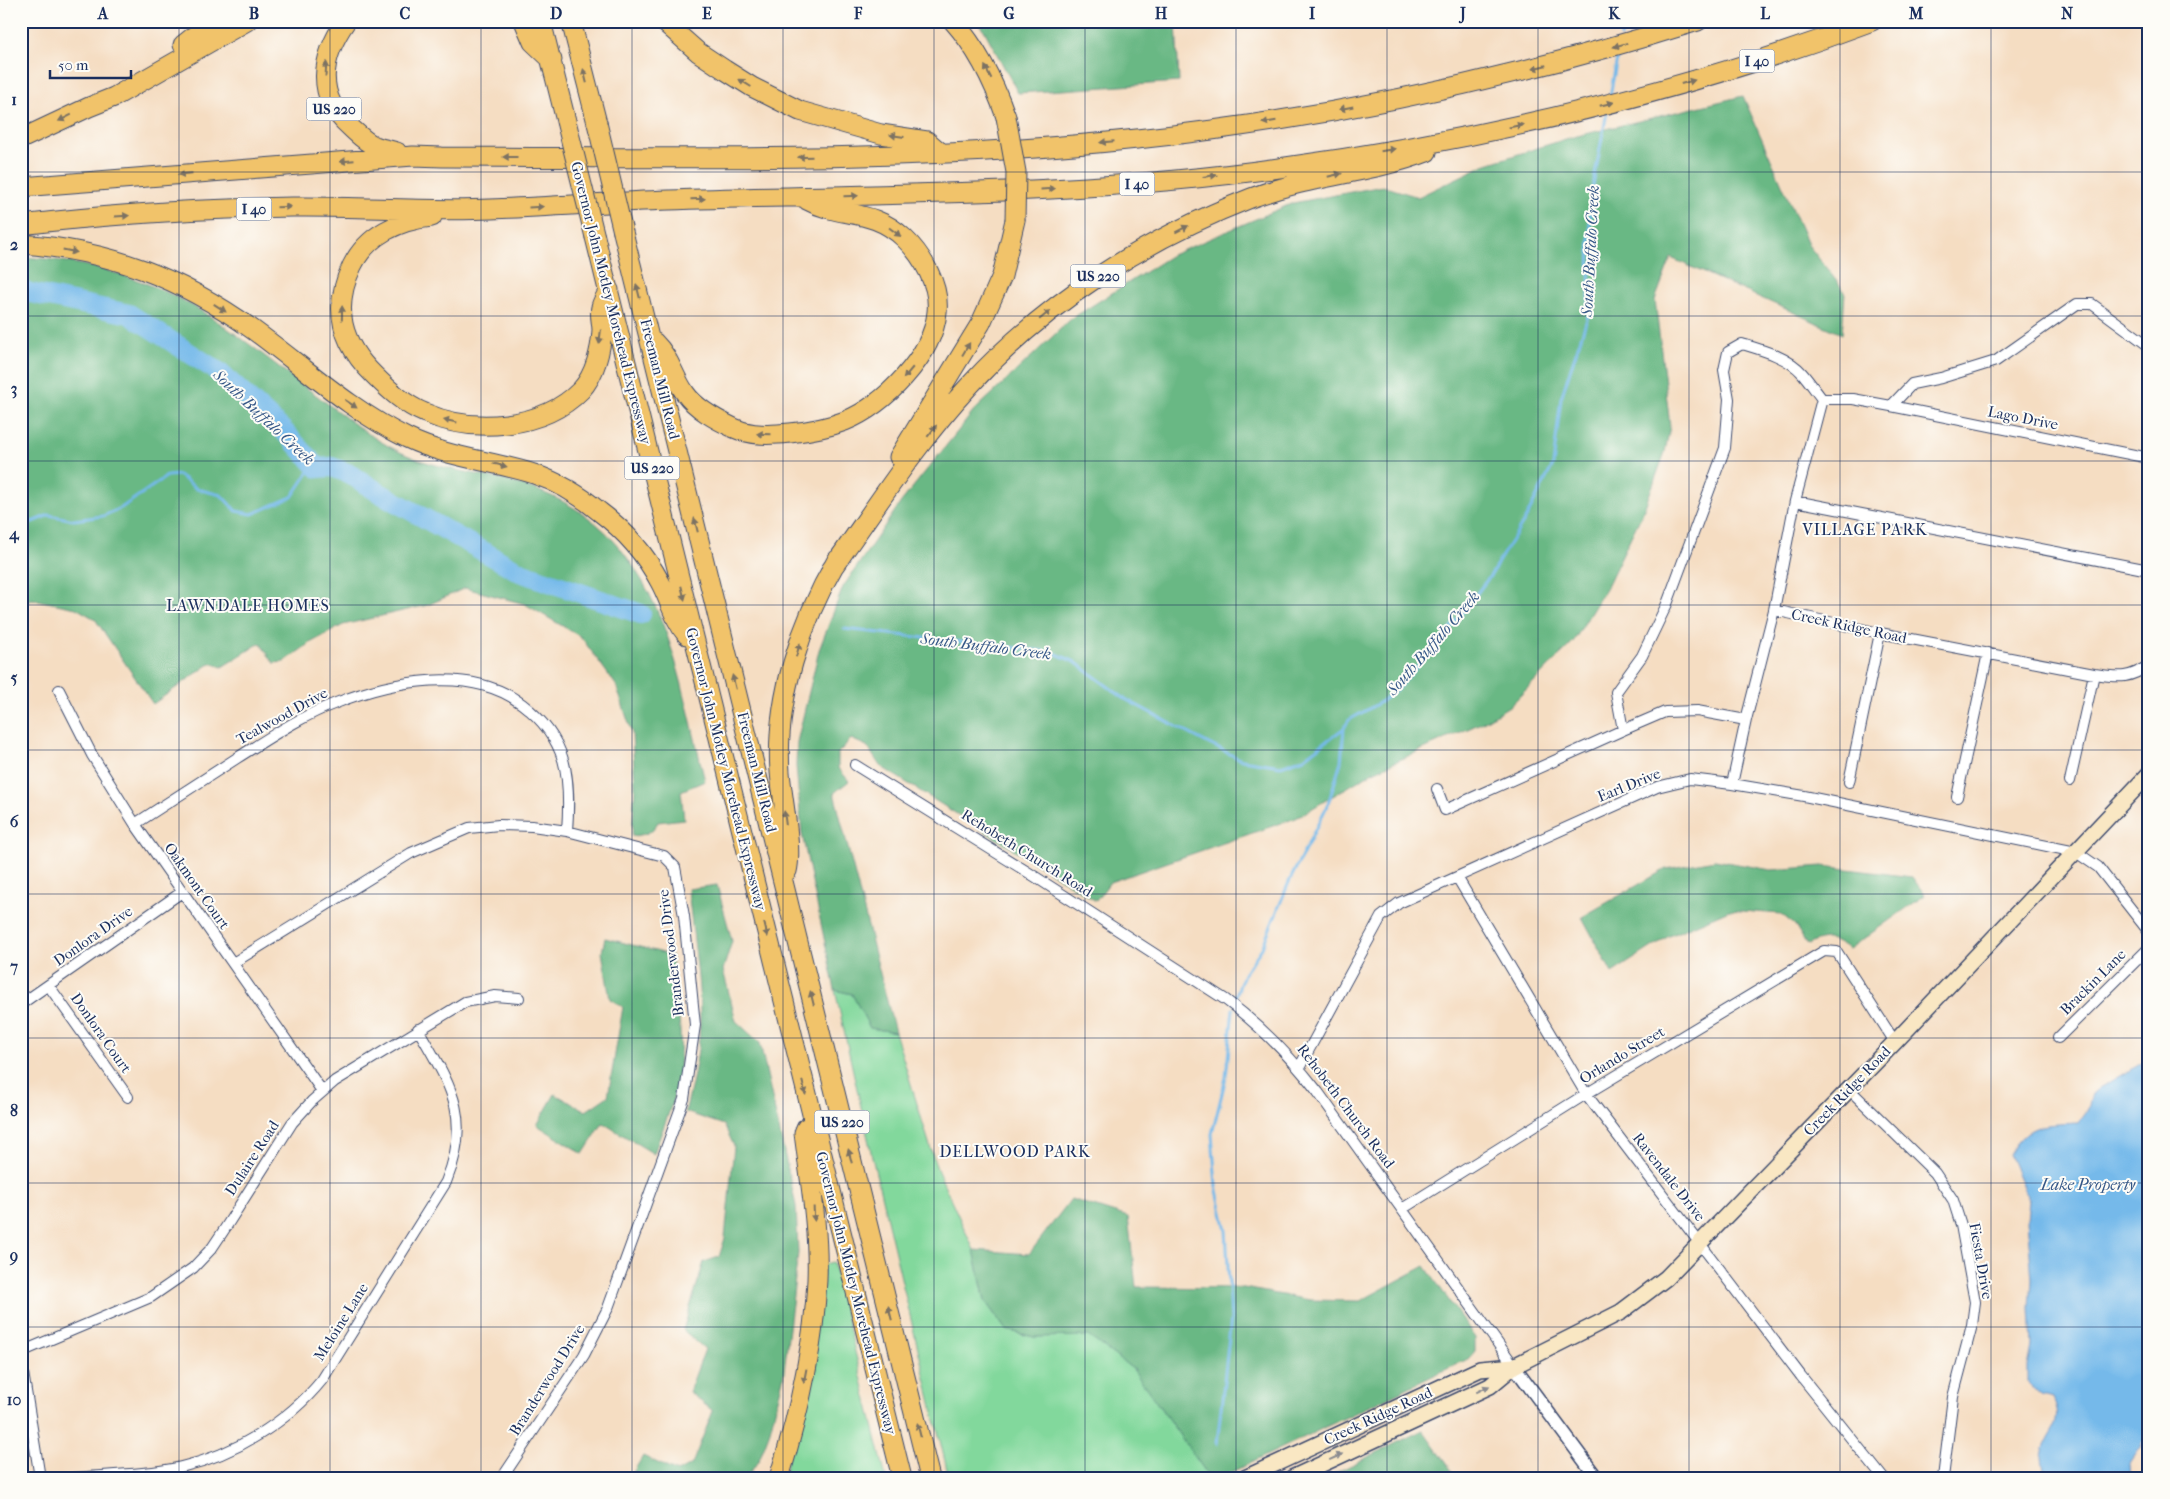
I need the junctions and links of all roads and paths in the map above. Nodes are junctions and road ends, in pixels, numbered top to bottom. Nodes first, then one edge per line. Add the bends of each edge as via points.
1 (213, 21) edge
2 (247, 21) edge
3 (346, 21) edge
4 (524, 21) edge
5 (541, 21) edge
6 (571, 21) edge
7 (663, 21) edge
8 (953, 21) edge
9 (1698, 21) edge
10 (1872, 21) edge
11 (552, 60) junction
12 (89, 106) junction
13 (1468, 135) junction
14 (21, 139) edge
15 (941, 153) junction
16 (413, 156) junction
17 (21, 187) edge
18 (802, 197) junction
19 (487, 210) junction
20 (21, 225) edge
21 (21, 244) edge
22 (609, 290) junction
23 (650, 338) junction
24 (2149, 346) edge
25 (1822, 399) junction
26 (1891, 406) junction
27 (2149, 458) edge
28 (1795, 501) junction
29 (831, 570) junction
30 (2149, 570) edge
31 (1774, 610) junction
32 (1880, 633) junction
33 (695, 645) junction
34 (1988, 653) junction
35 (2149, 665) edge
36 (2094, 674) junction
37 (59, 690) dead end
38 (1746, 720) junction
39 (1623, 730) junction
40 (855, 765) dead end
41 (2149, 774) edge
42 (2070, 781) dead end
43 (1849, 782) dead end
44 (1732, 784) junction
45 (1437, 789) dead end
46 (1957, 797) dead end
47 (135, 824) junction
48 (567, 832) junction
49 (2076, 852) junction
50 (1457, 877) junction
51 (784, 883) junction
52 (182, 892) junction
53 (2149, 932) edge
54 (2149, 948) edge
55 (233, 963) junction
56 (49, 986) junction
57 (519, 998) dead end
58 (21, 1004) edge
59 (418, 1029) junction
60 (2058, 1038) dead end
61 (1895, 1042) junction
62 (1299, 1068) junction
63 (1849, 1089) junction
64 (322, 1091) junction
65 (1586, 1094) junction
66 (128, 1097) dead end
67 (811, 1115) junction
68 (1402, 1209) junction
69 (1700, 1243) junction
70 (21, 1352) edge
71 (21, 1360) edge
72 (1514, 1366) junction
73 (40, 1478) edge
74 (71, 1478) edge
75 (502, 1478) edge
76 (779, 1478) edge
77 (902, 1478) edge
78 (930, 1478) edge
79 (1245, 1478) edge
80 (1292, 1478) edge
81 (1597, 1478) edge
82 (1883, 1478) edge
83 (1943, 1478) edge

1 - 12 highway via 196,36
2 - 12 highway via 114,97
16 -> 3 highway, US 220 via 375,146 362,138 331,105 326,88 328,55
4 - 11 highway via 532,42
5 - 11 highway
23 -> 6 highway, Freeman Mill Road, bridge
15 -> 7 highway via 927,141 881,134 800,111 725,70 698,52
29 -> 8 highway, bridge via 981,323 1002,276 1015,220 1016,172 1006,117 986,69
9 -> 15 highway via 1505,75 1268,122 1069,146
13 -> 10 highway, I 40 via 1641,96 1792,51
11 - 22 highway, Governor John Motley Morehead Expressway / US 220, bridge
12 -> 14 highway
18 -> 13 highway, I 40 via 1128,185 1279,168
29 -> 13 highway, US 220 via 900,472 969,386 1025,332 1104,272 1202,218 1253,198 1301,183 1401,162
15 -> 16 highway via 795,157
16 -> 17 highway
19 -> 18 highway, I 40 via 667,200
18 -> 23 highway via 822,209 859,214 880,221 905,239 924,263 938,310 935,324 911,370 900,383 883,398 846,420 805,431 751,433 735,428 700,408 685,394 665,353
20 -> 19 highway, I 40 via 173,212 296,207
22 -> 19 highway via 600,308 602,330 597,359 588,378 581,390 544,415 509,424 473,425 422,412 391,393 352,350 340,316 345,287 356,257 371,240 395,226 420,218 478,214
21 -> 33 highway via 118,261 157,274 201,296 251,329 336,394 409,439 536,475 583,499 621,530 640,551 659,580 679,625
22 -> 33 highway, Governor John Motley Morehead Expressway / US 220
51 -> 23 highway, Freeman Mill Road
24 - 26 street via 2092,304 2077,304 1996,360 1912,384
25 - 26 street, Lago Drive via 1853,399
25 - 28 street, Creek Ridge Road
25 - 39 street via 1801,372 1782,359 1742,344 1728,352 1724,370 1729,399 1725,448 1667,604 1642,656 1616,692
26 - 27 street, Lago Drive
28 - 30 street
28 - 31 street, Creek Ridge Road
51 -> 29 highway, US 220 via 790,859 779,738 801,637
31 - 32 street, Creek Ridge Road
31 - 38 street
32 - 34 street, Creek Ridge Road
32 - 43 street
33 -> 67 highway, Governor John Motley Morehead Expressway / US 220
34 - 36 street, Creek Ridge Road
34 - 46 street
35 - 36 street, Creek Ridge Road via 2125,678
36 - 42 street
37 - 47 street, Oakmont Court via 92,754
38 - 39 street via 1697,711 1665,712
38 - 44 street
39 - 45 street via 1445,810
40 - 62 street, Rehobeth Church Road via 1226,1000 1251,1019
41 - 49 main road, Creek Ridge Road
44 - 49 street, Earl Drive
44 - 50 street, Earl Drive via 1690,779 1657,787
47 - 48 street, Tealwood Drive via 270,737 336,702 403,684 436,680 469,682 495,689 514,697 538,716 557,742 567,770 570,799
47 - 52 street, Oakmont Court
48 - 55 street, Branderwood Drive via 532,826 469,828 410,853
48 - 75 street, Branderwood Drive via 664,856 675,867 684,916 695,1025 684,1099 608,1308 584,1356
49 - 53 street via 2098,868
49 - 61 main road, Creek Ridge Road
50 - 62 street, Earl Drive via 1399,903 1381,917
50 - 65 street, Ravendale Drive
78 -> 51 highway, Governor John Motley Morehead Expressway / US 220
52 - 55 street, Oakmont Court
52 - 56 street, Donlora Drive
54 - 60 street, Brackin Lane
55 - 64 street, Oakmont Court
56 - 58 street, Donlora Drive
56 - 66 street, Donlora Court
57 - 59 street, Dulaire Road via 495,996 472,1000
59 - 64 street, Dulaire Road
59 - 74 street, Meloine Lane via 454,1097 458,1124 452,1169 322,1380 300,1406 281,1421 210,1458 169,1469
61 - 63 main road, Creek Ridge Road
61 - 65 street, Orlando Street via 1837,952 1824,951
62 - 68 street, Rehobeth Church Road
63 - 69 main road, Creek Ridge Road
63 - 83 street, Fiesta Drive via 1935,1173 1953,1200 1961,1226 1975,1302 1953,1397
64 - 70 street, Dulaire Road via 292,1123 212,1248 193,1268 150,1297
65 - 68 street, Orlando Street
65 - 69 street, Ravendale Drive
67 -> 76 highway via 804,1133 814,1206 817,1279 811,1346 797,1419
67 - 77 highway, Governor John Motley Morehead Expressway / US 220
68 - 72 street, Rehobeth Church Road
69 - 72 main road, Creek Ridge Road via 1666,1278 1620,1312
69 - 82 street, Ravendale Drive
71 - 73 street
72 - 79 main road, Creek Ridge Road via 1480,1369
80 -> 72 main road, Creek Ridge Road via 1490,1386
72 - 81 street, Rehobeth Church Road

